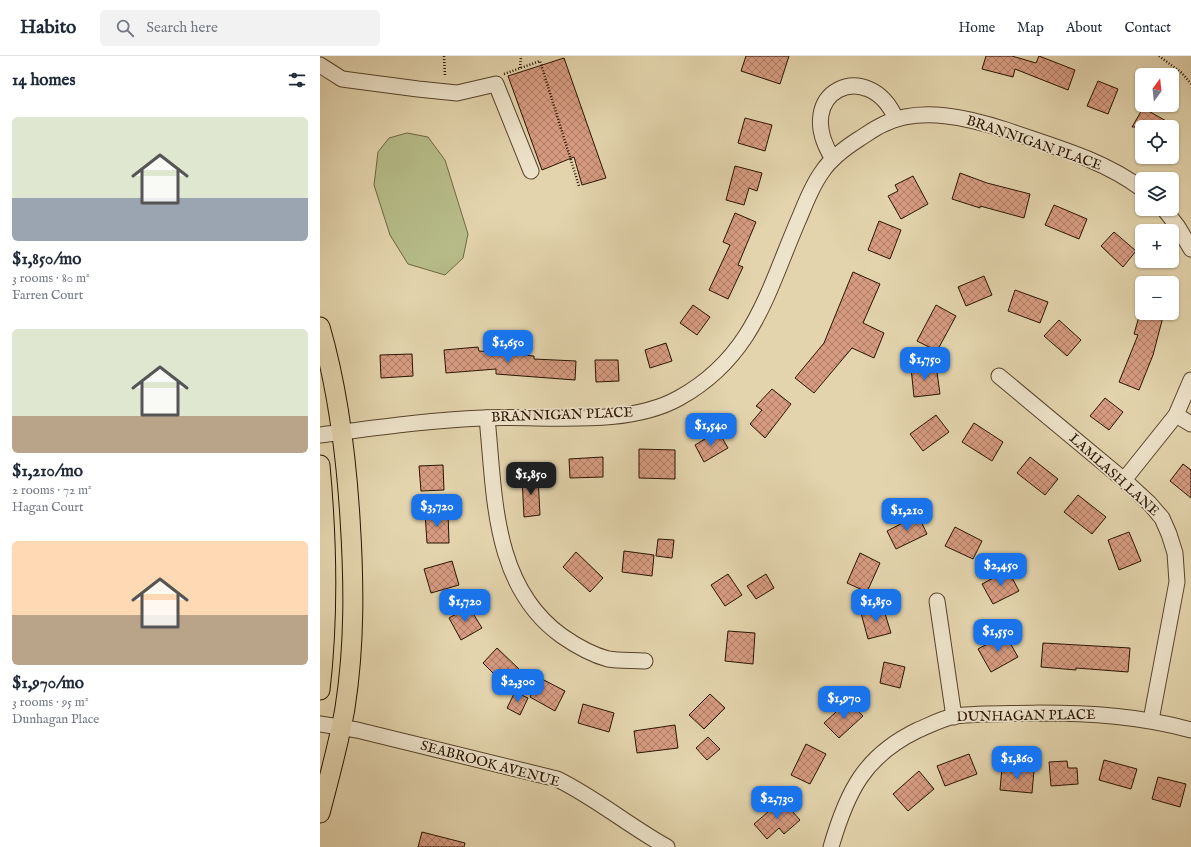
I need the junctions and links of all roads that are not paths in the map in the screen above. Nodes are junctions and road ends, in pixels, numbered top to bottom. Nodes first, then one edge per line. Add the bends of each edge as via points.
1 (320, 65) edge
2 (896, 119) junction
3 (833, 159) junction
4 (531, 171) dead end
5 (1135, 184) edge
6 (1169, 216) edge
7 (1191, 249) edge
8 (320, 327) edge
9 (999, 376) dead end
10 (1191, 380) edge
11 (1176, 415) junction
12 (487, 418) junction
13 (1191, 424) edge
14 (341, 432) junction
15 (320, 435) edge
16 (320, 465) edge
17 (1124, 480) junction
18 (937, 601) dead end
19 (645, 661) dead end
20 (320, 690) edge
21 (954, 716) junction
22 (1151, 720) junction
23 (320, 724) edge
24 (341, 728) junction
25 (1191, 730) edge
26 (320, 813) edge
27 (667, 847) edge
28 (831, 847) edge

1 - 4 street via 342,79 418,89 457,93 496,84
2 - 3 street, BRANNIGAN PLACE via 847,146
2 - 3 street via 886,100 875,92 853,85 834,90 823,104 820,118 822,140
2 - 5 street, BRANNIGAN PLACE via 939,116 986,123 1078,155
3 - 12 street, BRANNIGAN PLACE via 811,191 760,314 741,344 699,387 666,405 624,416
6 - 7 street
8 - 14 main road via 327,351
9 - 17 street, LAMLASH LANE
10 - 11 street
11 - 13 street
11 - 17 street
12 - 14 street, BRANNIGAN PLACE via 423,422
12 - 19 street via 501,542 511,572 529,604 558,633 582,648 608,659
14 - 15 street, BRANNIGAN PLACE
14 - 24 main road via 348,487 354,601 352,647
16 - 20 main road via 328,591
17 - 22 street, LAMLASH LANE via 1162,518 1175,552 1177,568 1177,582
18 - 21 street
21 - 22 street, DUNHAGAN PLACE via 1095,713
21 - 28 street, DUNHAGAN PLACE via 905,736 883,752 861,775 844,806
22 - 25 street, DUNHAGAN PLACE
23 - 24 street, SEABROOK AVENUE
24 - 26 main road
24 - 27 street, SEABROOK AVENUE via 557,779 582,792 640,832

